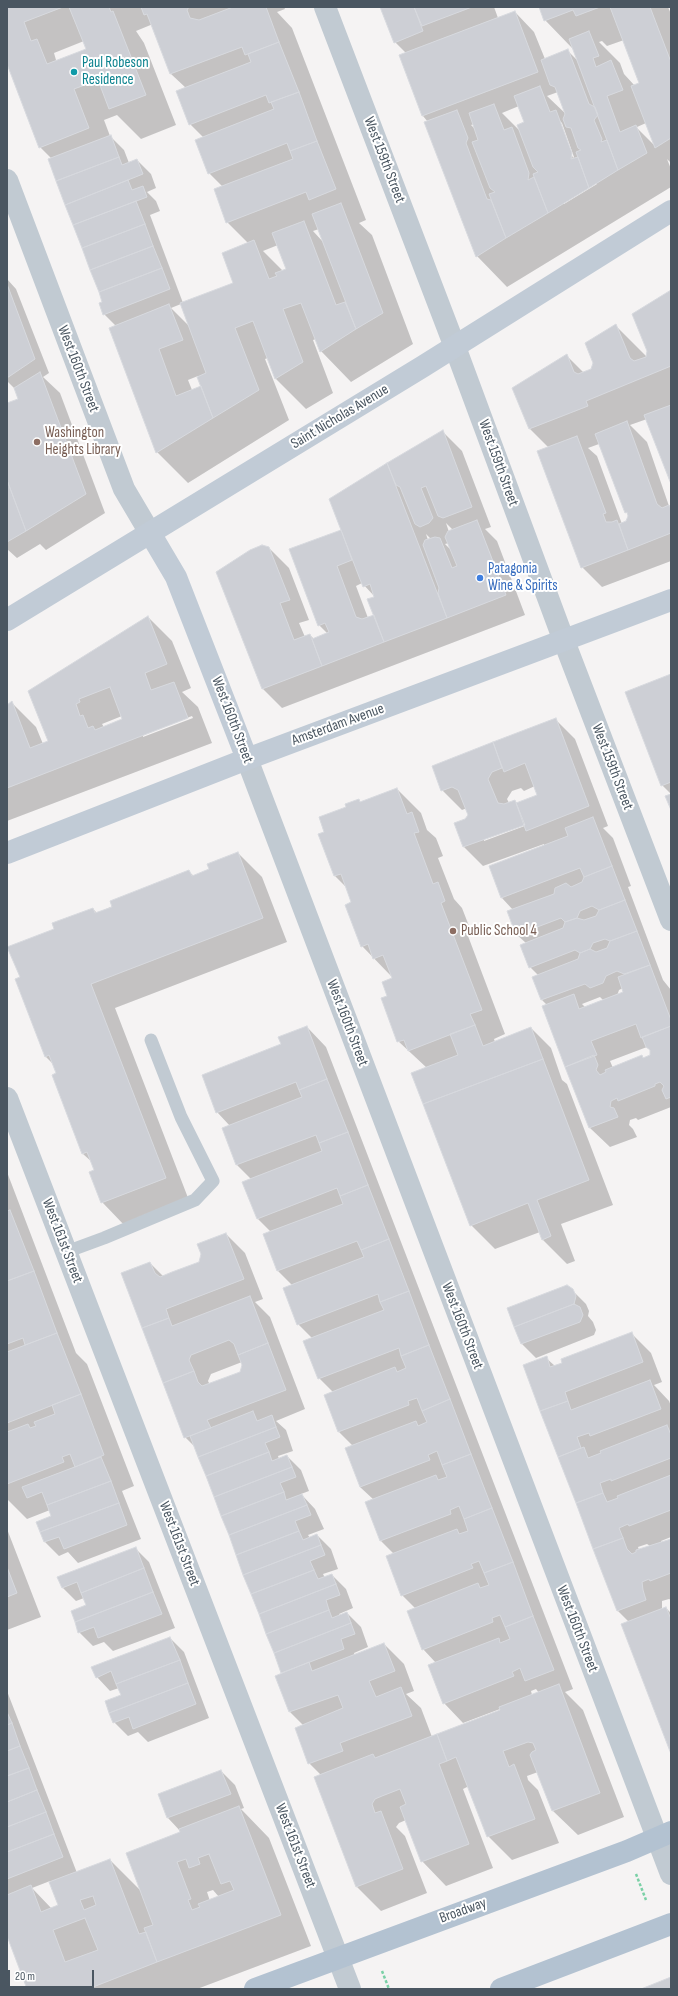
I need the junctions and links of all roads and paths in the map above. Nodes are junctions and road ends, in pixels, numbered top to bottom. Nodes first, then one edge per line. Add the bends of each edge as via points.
1 (325, 7) edge
2 (7, 180) edge
3 (671, 211) edge
4 (15, 227) edge
5 (455, 347) junction
6 (150, 533) junction
7 (671, 600) edge
8 (7, 620) edge
9 (564, 641) junction
10 (247, 759) junction
11 (7, 853) edge
12 (671, 920) edge
13 (151, 1040) dead end
14 (7, 1098) edge
15 (66, 1252) junction
16 (664, 1835) edge
17 (634, 1870) dead end
18 (671, 1874) edge
19 (646, 1900) dead end
20 (671, 1924) edge
21 (338, 1958) junction
22 (382, 1970) dead end
23 (255, 1989) edge
24 (350, 1989) edge
25 (389, 1989) edge
26 (501, 1989) edge

1 - 5 street, West 159th Street
2 - 4 street, West 160th Street
3 - 5 main road, Saint Nicholas Avenue
4 - 6 street, West 160th Street via 124,489
5 - 6 main road, Saint Nicholas Avenue
5 - 9 street, West 159th Street
6 - 8 main road, Saint Nicholas Avenue
6 - 10 main road, West 160th Street via 176,578
7 - 9 main road, Amsterdam Avenue
9 - 10 main road, Amsterdam Avenue
9 - 12 street, West 159th Street
10 - 11 main road, Amsterdam Avenue
10 - 16 street, West 160th Street
13 - 15 lane via 181,1116 213,1181 195,1200
14 - 15 street, West 161st Street
15 - 21 street, West 161st Street
16 - 18 street, West 160th Street
16 - 21 main road, Broadway
17 - 19 path
20 - 26 main road
21 - 23 main road, Broadway
21 - 24 street, West 161st Street
22 - 25 path

